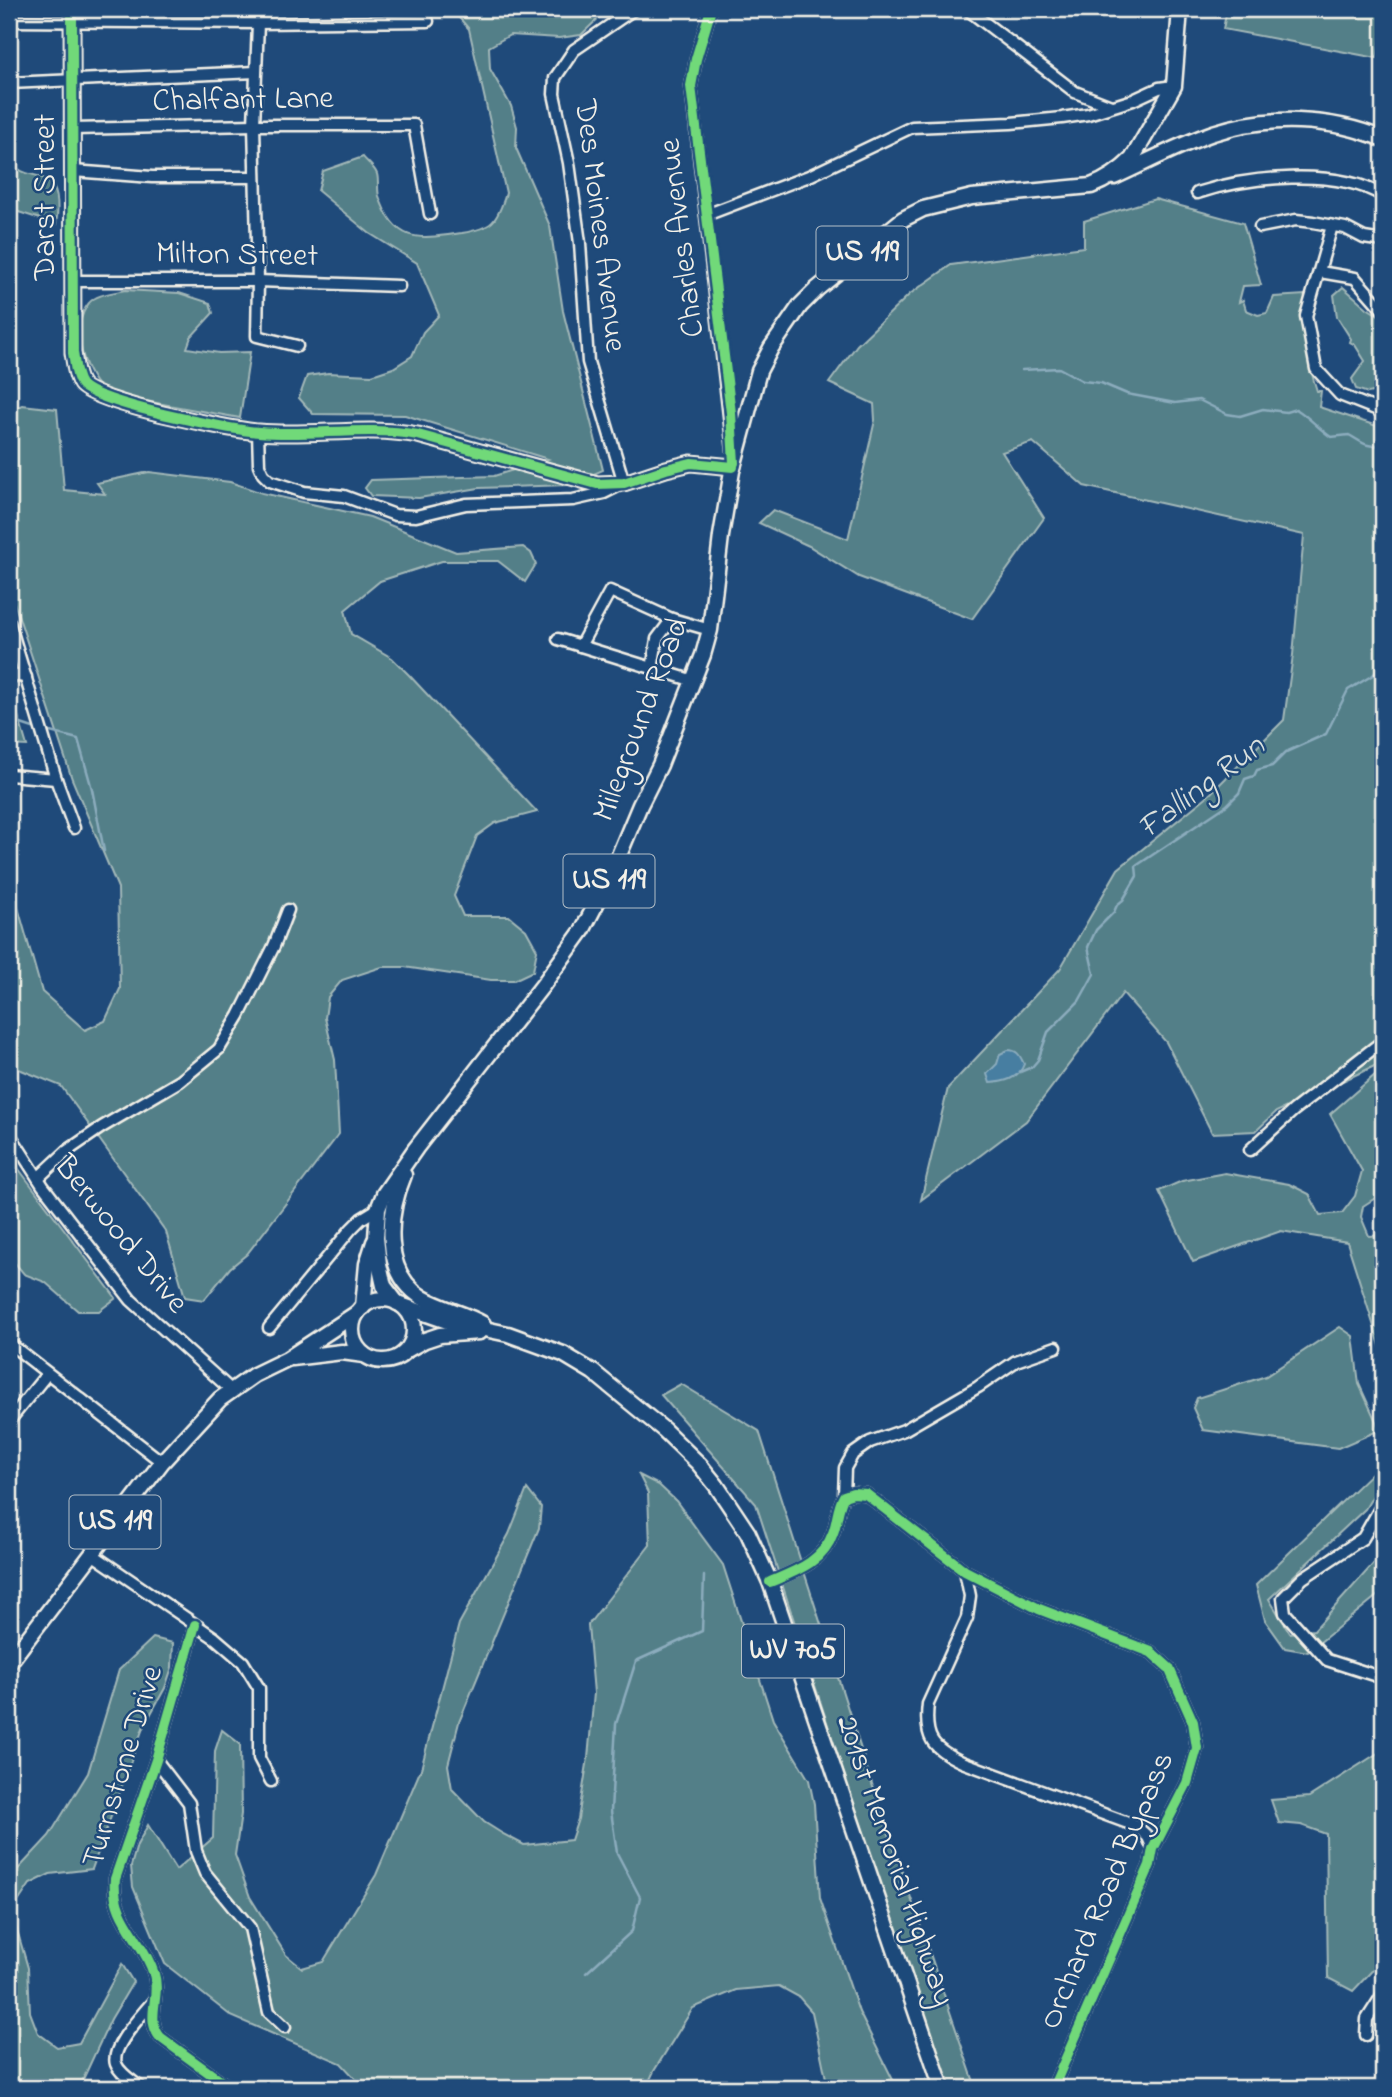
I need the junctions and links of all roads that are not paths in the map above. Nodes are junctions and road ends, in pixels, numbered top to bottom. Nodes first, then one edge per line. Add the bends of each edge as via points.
1 (634, 9) edge
2 (711, 9) edge
3 (967, 9) edge
4 (1180, 9) edge
5 (72, 15) edge
6 (9, 20) edge
7 (428, 21) dead end
8 (258, 23) junction
9 (256, 72) junction
10 (72, 80) junction
11 (9, 83) edge
12 (1174, 86) junction
13 (1111, 106) junction
14 (254, 125) junction
15 (73, 129) junction
16 (1383, 139) edge
17 (73, 171) junction
18 (254, 177) junction
19 (1107, 180) junction
20 (1197, 193) dead end
21 (1383, 196) edge
22 (430, 214) dead end
23 (706, 215) junction
24 (1332, 226) junction
25 (1261, 227) dead end
26 (1383, 241) edge
27 (1320, 272) junction
28 (73, 281) junction
29 (258, 281) junction
30 (399, 286) dead end
31 (1383, 310) edge
32 (297, 346) dead end
33 (1383, 412) edge
34 (258, 432) junction
35 (733, 467) junction
36 (624, 483) junction
37 (672, 619) junction
38 (9, 622) edge
39 (710, 630) junction
40 (558, 639) dead end
41 (580, 646) junction
42 (652, 669) junction
43 (9, 675) edge
44 (26, 677) junction
45 (694, 681) junction
46 (9, 775) edge
47 (56, 779) junction
48 (74, 828) dead end
49 (288, 910) dead end
50 (1383, 1041) edge
51 (9, 1133) edge
52 (416, 1148) junction
53 (1250, 1150) dead end
54 (38, 1178) junction
55 (379, 1208) junction
56 (376, 1238) junction
57 (399, 1304) junction
58 (360, 1310) junction
59 (269, 1328) dead end
60 (493, 1329) junction
61 (9, 1343) edge
62 (1056, 1347) dead end
63 (407, 1350) junction
64 (364, 1355) junction
65 (287, 1359) junction
66 (47, 1374) junction
67 (231, 1390) junction
68 (9, 1421) edge
69 (162, 1462) junction
70 (844, 1496) junction
71 (1383, 1503) edge
72 (92, 1554) junction
73 (965, 1571) junction
74 (770, 1582) junction
75 (195, 1625) junction
76 (9, 1663) edge
77 (1383, 1678) edge
78 (156, 1760) junction
79 (271, 1781) dead end
80 (1153, 1849) junction
81 (1383, 1994) edge
82 (156, 1998) junction
83 (285, 2027) dead end
84 (1366, 2035) dead end
85 (141, 2088) edge
86 (230, 2088) edge
87 (942, 2088) edge
88 (1053, 2088) edge

1 - 36 street, Des Moines Avenue via 574,50 554,86 580,243 588,362
2 - 23 street, Charles Avenue via 691,86
3 - 13 street via 1075,92
4 - 12 main road, US 119
5 - 6 street
5 - 8 street
5 - 10 main road, Darst Street
7 - 8 street
8 - 9 street
9 - 10 street
9 - 14 street
10 - 11 street
10 - 15 main road, Darst Street
12 - 13 street
12 - 19 main road, US 119 via 1132,159
13 - 23 street via 1062,118 912,127 809,176
14 - 15 street, Chalfant Lane
14 - 18 street
14 - 22 street, Chalfant Lane via 414,125
15 - 17 main road, Darst Street
16 - 19 main road via 1328,124 1254,123 1205,136
17 - 18 street
17 - 28 main road, Darst Street
18 - 29 street
19 - 35 main road, US 119 via 1073,189 940,203 903,219 817,289 784,327 759,371
20 - 21 street via 1282,178 1331,179
23 - 35 street, Charles Avenue via 731,413
24 - 25 street via 1296,220
24 - 26 street
24 - 27 street
27 - 31 street via 1354,278
27 - 33 street via 1306,316 1316,369 1340,395
28 - 29 street, Milton Street
28 - 34 main road, Darst Street via 75,370 90,393
29 - 30 street, Milton Street
29 - 32 street via 257,336
34 - 36 main road via 395,430 597,484
34 - 36 street via 259,465 270,481 304,492 344,496 396,515 416,516 466,504 573,500
35 - 36 main road via 691,463
35 - 39 main road, Mileground Road / US 119
37 - 39 street
37 - 41 street via 610,591
37 - 42 street via 657,639
38 - 44 street
39 - 45 main road, Mileground Road / US 119
40 - 41 street
41 - 42 street
42 - 45 street
43 - 44 street
44 - 47 street
45 - 52 main road, Mileground Road / US 119 via 610,880 582,931
46 - 47 street
47 - 48 street
49 - 54 street via 219,1049 180,1081 67,1151
50 - 53 street
51 - 54 street, Berwood Drive
52 - 55 main road, Mileground Road / US 119
52 - 60 main road via 394,1202 391,1223 401,1274 425,1299
54 - 67 street, Berwood Drive via 131,1300
55 - 56 main road, Mileground Road / US 119
55 - 59 street, Mileground Road via 351,1229
56 - 57 main road, Mileground Road / US 119 via 384,1286
56 - 58 main road, Mileground Road / US 119
57 - 58 main road via 382,1299
57 - 60 main road, 201st Memorial Highway / WV 705 via 447,1321
57 - 63 main road via 408,1312 414,1331
58 - 64 main road via 352,1328 355,1345
58 - 65 main road, US 119
60 - 63 main road, 201st Memorial Highway / WV 705 via 440,1335
60 - 74 main road, 201st Memorial Highway / WV 705 via 563,1354 593,1372 664,1430 723,1495 748,1533
61 - 66 street
62 - 70 street via 1016,1361 904,1430 870,1441 853,1454 845,1468
63 - 64 main road via 391,1360
64 - 65 main road, US 119 via 342,1352
65 - 67 main road, US 119
66 - 68 street
66 - 69 street
67 - 69 main road, US 119
69 - 72 main road, US 119
70 - 73 street, Orchard Road Bypass via 866,1494
70 - 74 street via 826,1548 811,1563
71 - 77 street via 1363,1538 1303,1578 1283,1598 1285,1613 1327,1660
72 - 75 street
72 - 76 main road, US 119
73 - 80 street, Orchard Road Bypass via 1039,1609 1152,1652 1169,1668 1193,1722 1197,1748 1187,1783
73 - 80 street via 970,1596 967,1618 928,1704 931,1742 962,1762 1136,1826
74 - 87 main road, 201st Memorial Highway / WV 705
75 - 78 street, Turnstone Drive
75 - 79 street via 243,1662 259,1688 259,1758
78 - 82 street, Turnstone Drive via 115,1879 114,1894 154,1972
78 - 83 street via 190,1803 196,1852 205,1873 250,1928 269,2012
80 - 88 street, Orchard Road Bypass
81 - 84 street via 1367,2019
82 - 85 street via 125,2036 116,2058 120,2070
82 - 86 street, Turnstone Drive via 152,2019 160,2037

